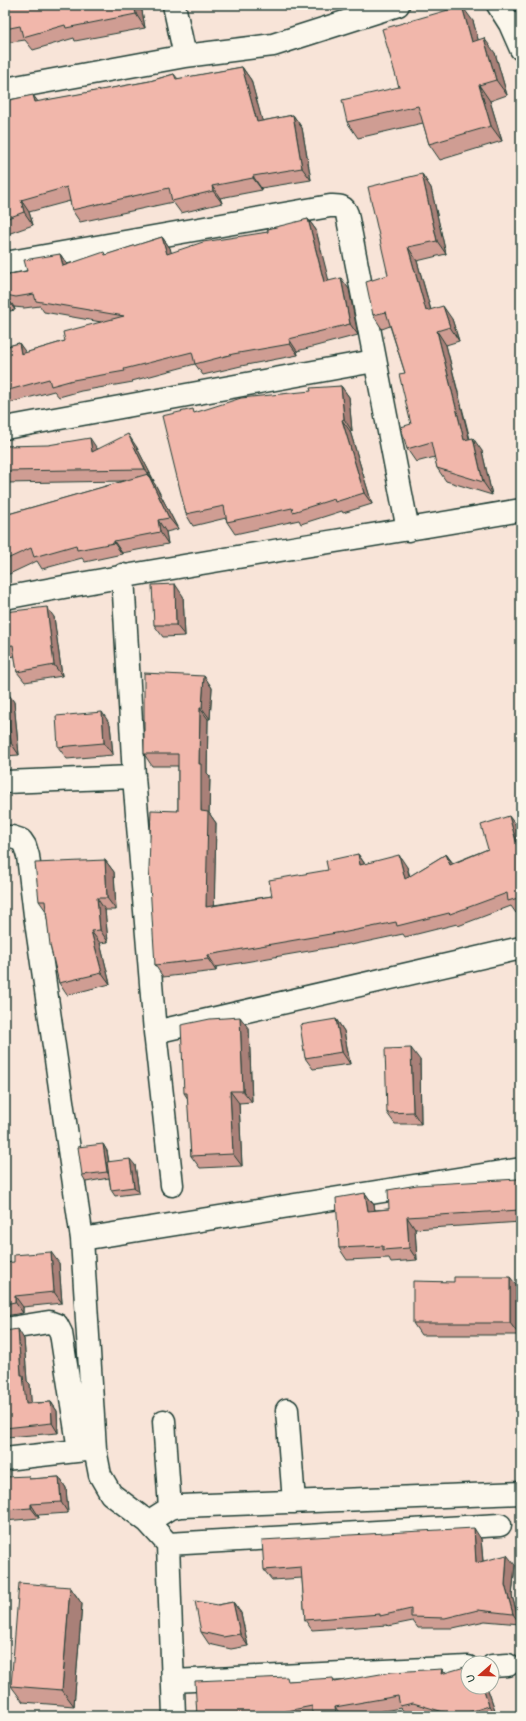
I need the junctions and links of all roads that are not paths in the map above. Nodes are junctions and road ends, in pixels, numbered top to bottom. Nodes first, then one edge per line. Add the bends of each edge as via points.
1 (174, 5) edge
2 (398, 5) edge
3 (498, 5) edge
4 (521, 48) edge
5 (184, 56) junction
6 (5, 89) edge
7 (5, 263) edge
8 (374, 361) junction
9 (5, 428) edge
10 (521, 510) edge
11 (408, 530) junction
12 (123, 575) junction
13 (5, 598) edge
14 (134, 777) junction
15 (5, 782) edge
16 (5, 837) edge
17 (521, 948) edge
18 (155, 1032) junction
19 (521, 1169) edge
20 (172, 1185) dead end
21 (82, 1239) junction
22 (5, 1329) edge
23 (287, 1410) dead end
24 (164, 1422) dead end
25 (87, 1450) junction
26 (5, 1459) edge
27 (521, 1493) edge
28 (294, 1502) junction
29 (170, 1508) junction
30 (148, 1522) junction
31 (500, 1526) dead end
32 (168, 1544) junction
33 (460, 1667) edge
34 (173, 1681) junction
35 (174, 1716) edge

1 - 5 street
2 - 5 street via 273,45
3 - 4 street
5 - 6 street
7 - 8 street via 322,207 344,207
8 - 9 street
8 - 11 street
10 - 11 street
11 - 12 street
12 - 13 street
12 - 14 street
14 - 15 street
14 - 18 street
16 - 21 street via 21,840 28,856
17 - 18 street
18 - 20 street
19 - 21 street
21 - 25 street
22 - 25 street via 49,1322 57,1325 61,1333
23 - 28 street
24 - 29 street
25 - 26 street
25 - 30 street via 111,1494
27 - 28 street
28 - 29 street
29 - 30 street
30 - 32 street
31 - 32 street
32 - 34 street
33 - 34 street
34 - 35 street

